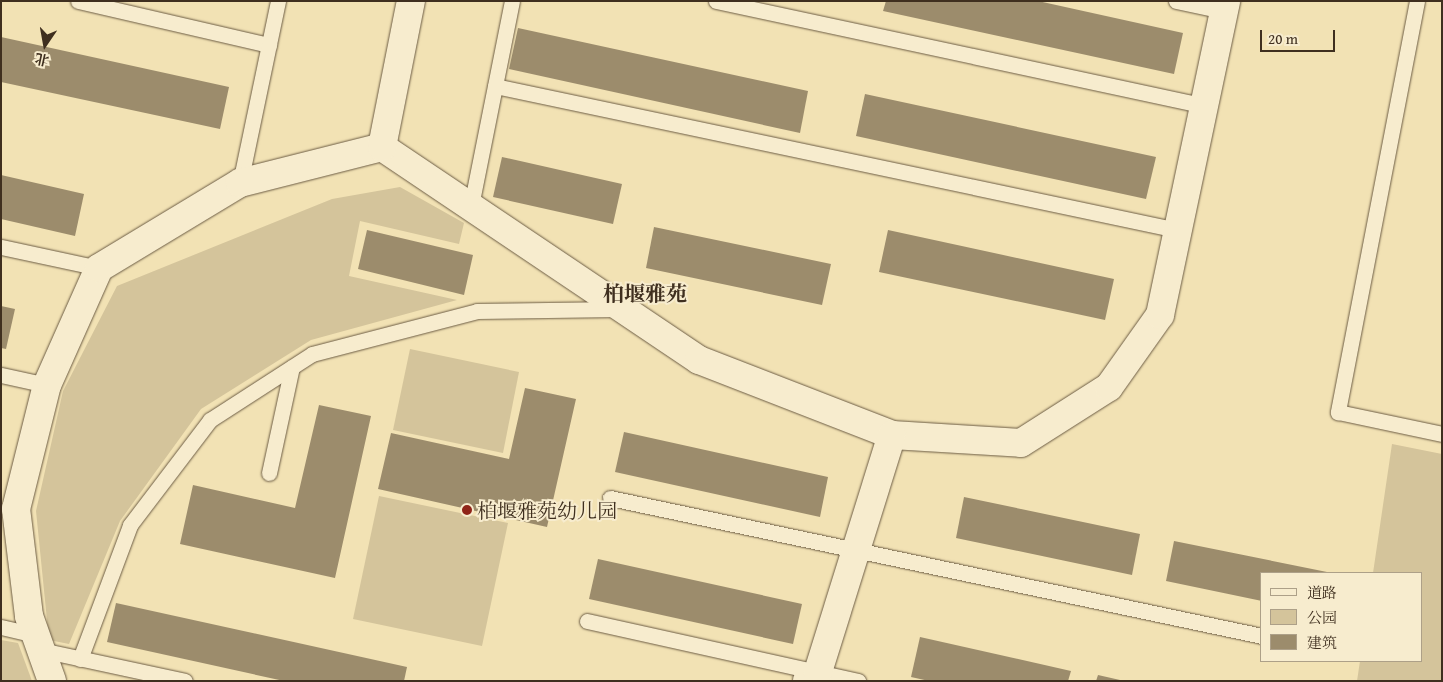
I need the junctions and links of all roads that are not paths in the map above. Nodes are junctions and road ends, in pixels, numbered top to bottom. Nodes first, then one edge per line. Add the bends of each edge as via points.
1 (78, 1) edge
2 (278, 1) edge
3 (411, 1) edge
4 (512, 1) edge
5 (716, 1) edge
6 (1176, 1) edge
7 (1417, 1) edge
8 (1225, 6) edge
9 (269, 45) junction
10 (494, 86) junction
11 (1204, 106) junction
12 (382, 146) junction
13 (240, 183) junction
14 (470, 206) junction
15 (1178, 230) junction
16 (1, 247) edge
17 (100, 268) junction
18 (623, 308) junction
19 (292, 367) junction
20 (1, 375) edge
21 (47, 385) junction
22 (1442, 434) edge
23 (892, 435) junction
24 (269, 473) dead end
25 (610, 498) dead end
26 (8, 508) edge
27 (856, 552) junction
28 (587, 621) dead end
29 (1, 627) edge
30 (1260, 636) edge
31 (38, 642) junction
32 (80, 659) junction
33 (813, 676) edge
34 (52, 681) edge
35 (186, 681) edge
36 (858, 681) edge

1 - 9 lane
2 - 9 lane
3 - 12 street
4 - 10 lane
5 - 11 lane
6 - 8 lane
7 - 22 lane via 1338,412
8 - 11 street
9 - 13 lane
10 - 14 lane
10 - 15 lane
11 - 15 street
12 - 13 street
12 - 14 street
13 - 17 street
14 - 18 street
15 - 23 street via 1160,314 1109,386 1021,443
16 - 17 lane
17 - 21 street
18 - 19 lane via 478,311 312,354
18 - 23 street via 699,360
19 - 24 lane
19 - 32 lane via 210,420 130,525
20 - 21 lane
21 - 26 street
23 - 27 street
25 - 27 lane
26 - 31 street via 29,616
27 - 30 lane
27 - 33 street
28 - 33 lane
29 - 31 lane
31 - 32 lane
31 - 34 street
32 - 35 lane
33 - 36 lane

